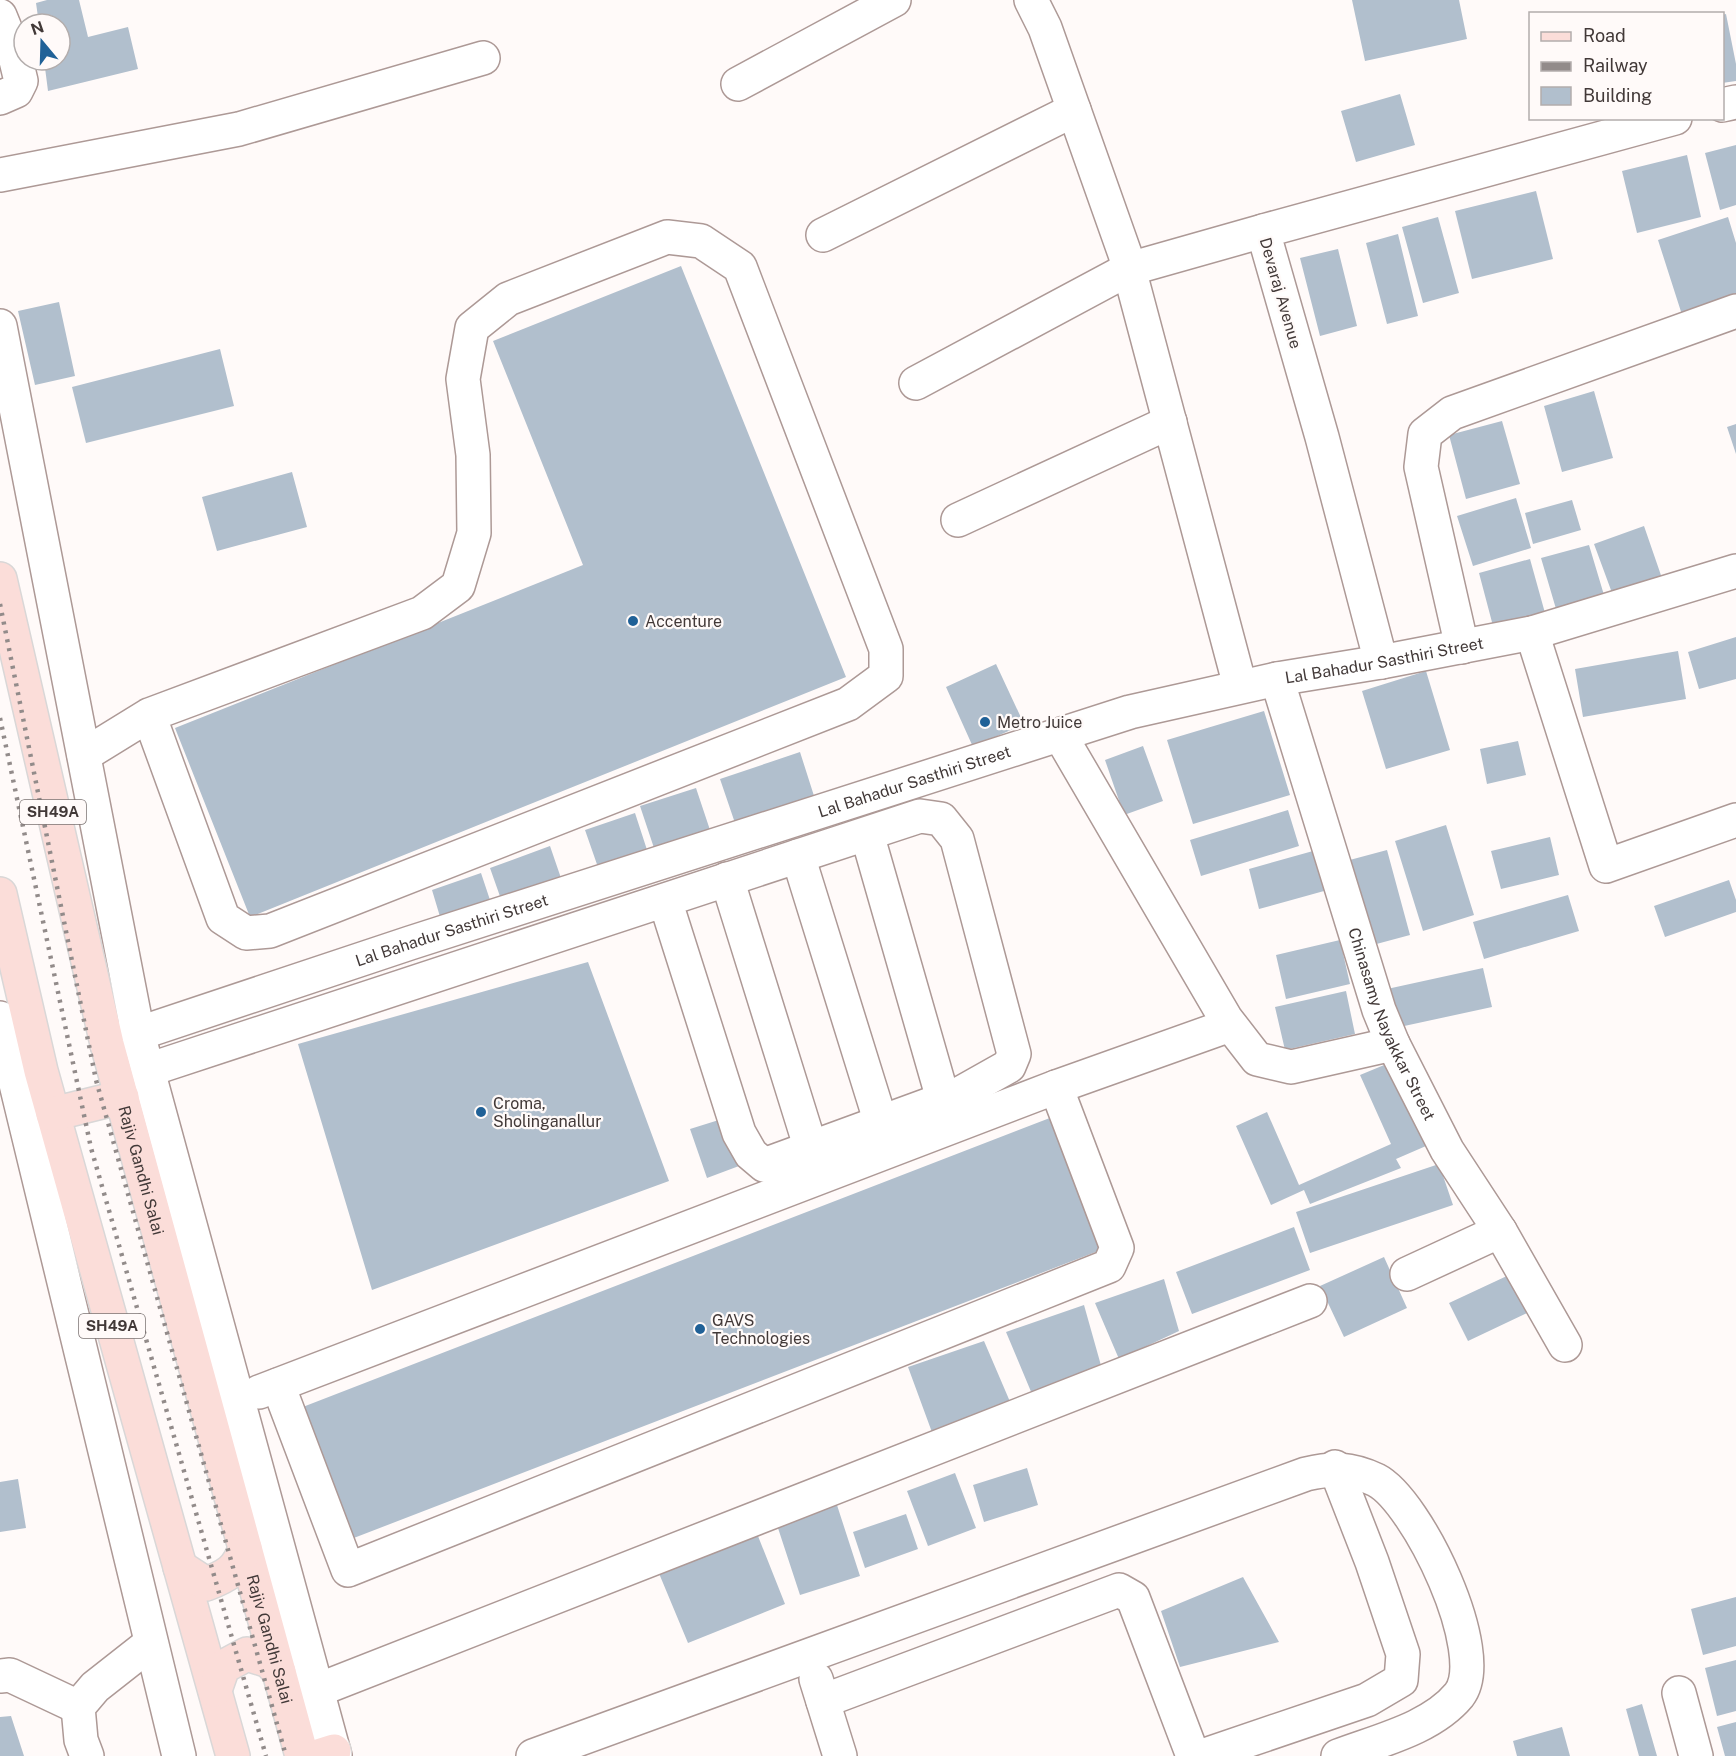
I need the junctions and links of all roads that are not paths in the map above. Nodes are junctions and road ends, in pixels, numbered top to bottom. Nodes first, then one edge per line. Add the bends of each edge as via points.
1 (894, 0) edge
2 (1031, 0) edge
3 (0, 16) edge
4 (483, 58) dead end
5 (738, 84) dead end
6 (0, 98) edge
7 (1074, 110) junction
8 (1667, 120) edge
9 (0, 175) edge
10 (1263, 231) junction
11 (823, 235) dead end
12 (1129, 269) junction
13 (1736, 311) edge
14 (0, 326) edge
15 (916, 383) dead end
16 (1170, 422) junction
17 (958, 520) dead end
18 (1736, 571) edge
19 (0, 579) edge
20 (1532, 633) junction
21 (1462, 647) junction
22 (1382, 662) junction
23 (1277, 679) junction
24 (1240, 686) junction
25 (149, 715) junction
26 (1060, 735) junction
27 (84, 755) junction
28 (1736, 820) edge
29 (867, 834) junction
30 (798, 856) junction
31 (728, 879) junction
32 (0, 894) edge
33 (665, 900) junction
34 (0, 1018) edge
35 (1230, 1025) junction
36 (138, 1034) junction
37 (107, 1044) junction
38 (1393, 1044) junction
39 (148, 1070) junction
40 (1056, 1087) junction
41 (122, 1097) junction
42 (943, 1099) junction
43 (53, 1114) junction
44 (881, 1123) junction
45 (811, 1149) junction
46 (1500, 1231) junction
47 (1407, 1274) dead end
48 (1310, 1301) dead end
49 (1565, 1345) dead end
50 (278, 1385) junction
51 (238, 1400) junction
52 (1335, 1467) junction
53 (245, 1548) junction
54 (180, 1567) junction
55 (151, 1643) junction
56 (809, 1658) junction
57 (279, 1672) junction
58 (0, 1676) edge
59 (215, 1690) junction
60 (318, 1690) junction
61 (1679, 1693) dead end
62 (823, 1701) junction
63 (78, 1707) junction
64 (322, 1755) edge
65 (87, 1756) edge
66 (179, 1756) edge
67 (233, 1756) edge
68 (533, 1756) edge
69 (840, 1756) edge
70 (1193, 1756) edge
71 (1202, 1756) edge
72 (1338, 1756) edge
73 (1696, 1756) edge

1 - 5 street
2 - 7 street
3 - 6 street via 21,81 16,91
4 - 9 street via 239,129
7 - 11 street
7 - 12 street
8 - 10 street, Devaraj Avenue
10 - 12 street
10 - 22 street, Devaraj Avenue
12 - 15 street
12 - 16 street
13 - 21 street via 1452,413 1425,434 1421,467
14 - 27 street
16 - 17 street
16 - 24 street
18 - 20 street, Lal Bahadur Sasthiri Street
19 - 37 main road, Rajiv Gandhi Salai / SH49A
20 - 21 street, Lal Bahadur Sasthiri Street
20 - 28 street via 1606,866
21 - 22 street, Lal Bahadur Sasthiri Street
22 - 23 street, Lal Bahadur Sasthiri Street
23 - 24 street, Lal Bahadur Sasthiri Street
23 - 38 street, Chinasamy Nayakkar Street via 1379,1010
24 - 26 street, Lal Bahadur Sasthiri Street via 1130,712
25 - 25 street via 423,613 458,586 474,533 473,455 463,379 472,328 508,299 667,237 701,240 740,267 886,649 886,676 848,704 270,931 246,933 223,918
25 - 27 street
26 - 35 street
26 - 36 street, Lal Bahadur Sasthiri Street
27 - 36 street
29 - 30 street
29 - 42 street
29 - 42 street via 920,816 941,819 957,839 1014,1054 1009,1066
30 - 31 street
30 - 44 street
31 - 33 street
31 - 45 street
32 - 43 main road, SH49A
33 - 39 street
33 - 45 street via 739,1133 751,1154 764,1165
34 - 55 street
35 - 38 street via 1257,1059 1291,1067
35 - 40 street
36 - 37 street, Lal Bahadur Sasthiri Street
36 - 39 street
37 - 41 main road, Rajiv Gandhi Salai / SH49A
38 - 46 street, Chinasamy Nayakkar Street via 1447,1150
39 - 51 street
40 - 50 street
40 - 50 street via 1117,1248 1109,1266 348,1570
41 - 43 main road
41 - 53 main road, Rajiv Gandhi Salai / SH49A
42 - 44 street
43 - 54 main road, SH49A
44 - 45 street
46 - 47 street
46 - 49 street, Chinasamy Nayakkar Street
48 - 60 street
50 - 51 street
51 - 60 street
52 - 56 street via 1306,1474
52 - 71 street via 1403,1654 1401,1680 1367,1700
52 - 72 street via 1378,1481 1406,1509 1438,1563 1464,1633 1467,1665 1460,1694 1426,1721
53 - 54 main road via 241,1563 227,1576 206,1584
53 - 57 main road, Rajiv Gandhi Salai / SH49A
54 - 59 main road, SH49A
55 - 63 street via 95,1687
55 - 66 street
56 - 62 street
56 - 68 street
57 - 59 main road via 268,1661 247,1654 224,1667
57 - 64 main road, Rajiv Gandhi Salai / SH49A
58 - 63 street via 10,1675
59 - 67 main road, SH49A
60 - 64 street
61 - 73 street
62 - 69 street
62 - 70 street via 1119,1590 1133,1598
63 - 65 street via 81,1740

